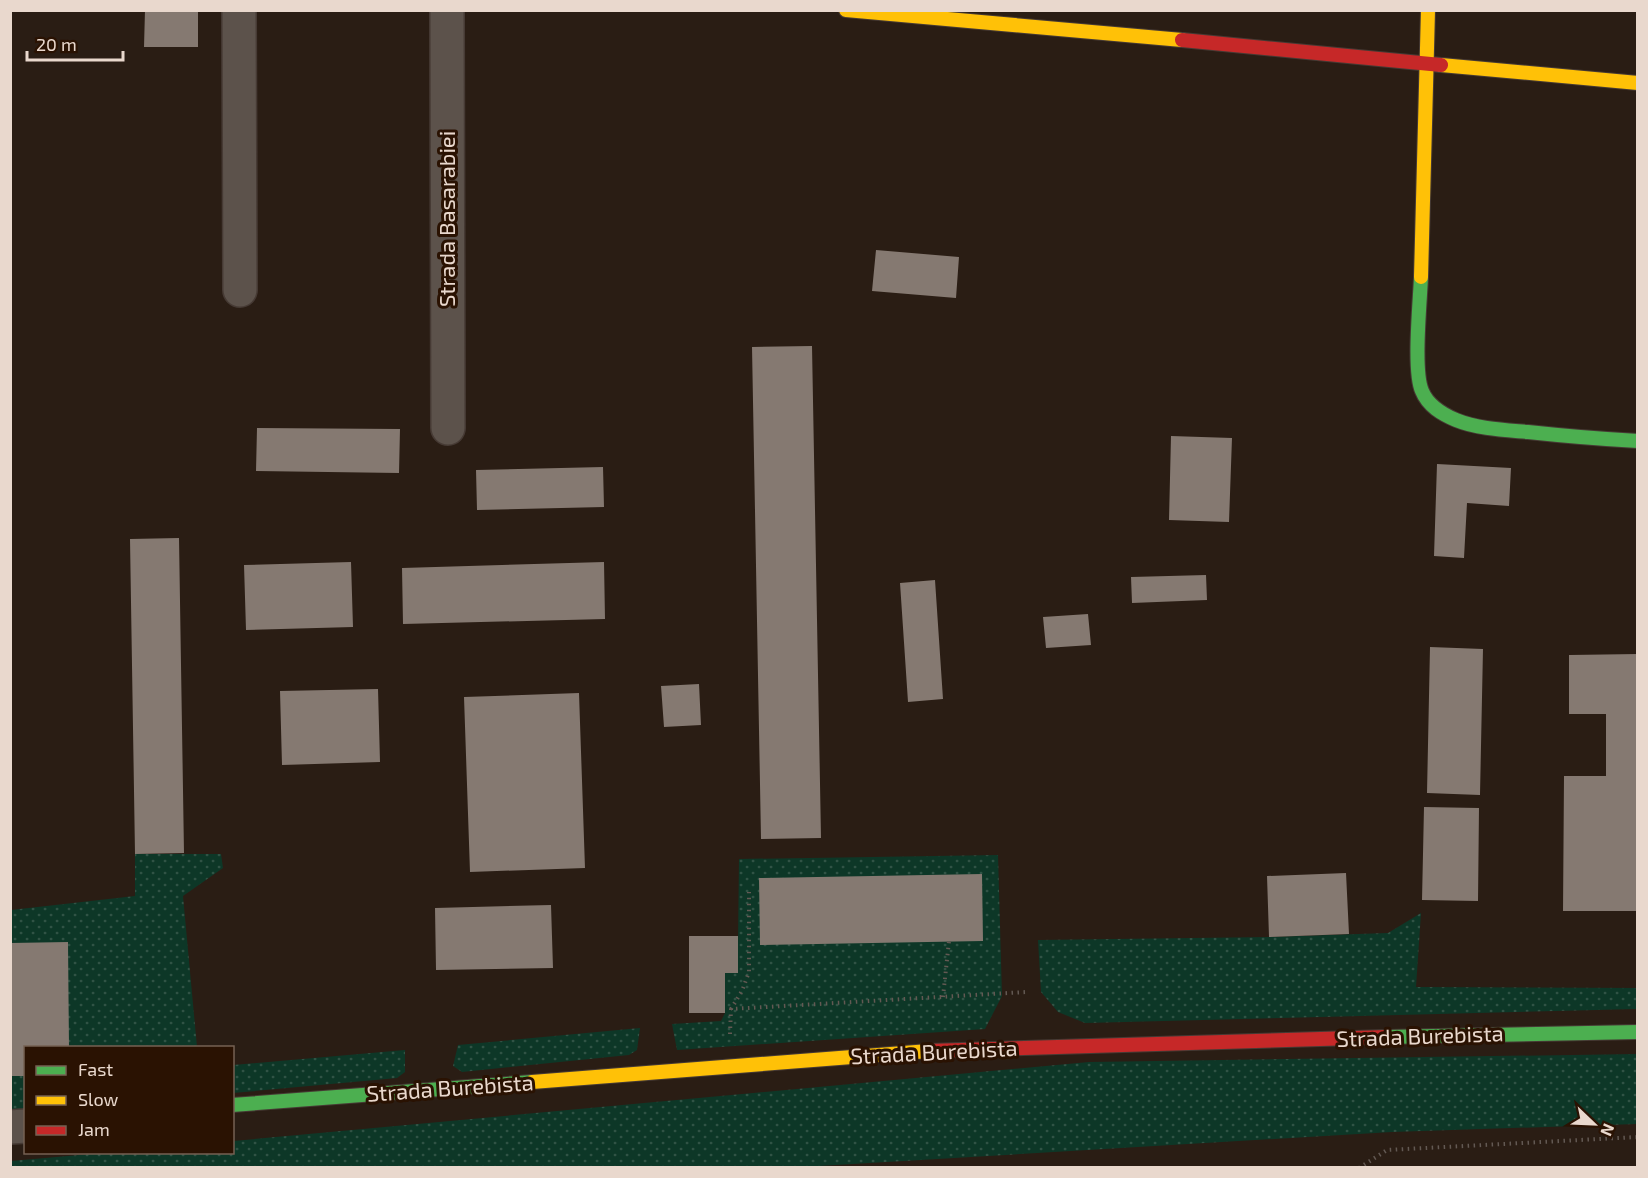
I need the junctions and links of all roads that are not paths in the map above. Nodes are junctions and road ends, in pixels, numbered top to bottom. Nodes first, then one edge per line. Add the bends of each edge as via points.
1 (239, 10) edge
2 (447, 10) edge
3 (846, 10) edge
4 (1428, 10) edge
5 (1426, 64) junction
6 (1638, 83) edge
7 (240, 290) dead end
8 (448, 428) dead end
9 (1638, 441) edge
10 (1638, 1032) edge
11 (234, 1105) edge

1 - 7 street
2 - 8 street, Strada Basarabiei
3 - 5 street
4 - 5 street
5 - 6 street
5 - 9 street via 1418,371 1424,397 1441,414 1496,429
10 - 11 street, Strada Burebista via 921,1050

